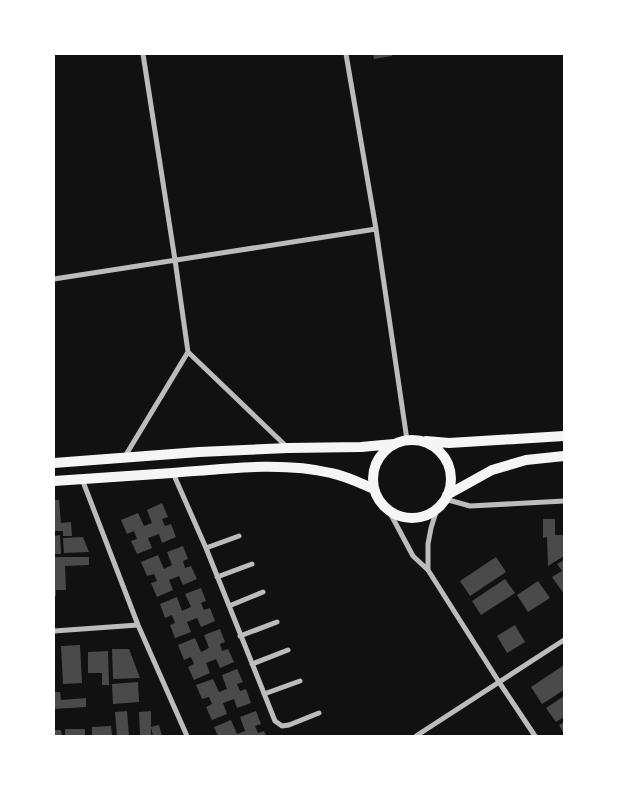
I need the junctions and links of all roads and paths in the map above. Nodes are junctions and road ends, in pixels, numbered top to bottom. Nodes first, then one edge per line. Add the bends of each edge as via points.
1 (143, 54) edge
2 (346, 54) edge
3 (376, 229) junction
4 (175, 260) junction
5 (54, 279) edge
6 (188, 352) junction
7 (564, 436) edge
8 (407, 440) junction
9 (420, 441) junction
10 (394, 444) junction
11 (288, 448) junction
12 (564, 456) edge
13 (124, 458) junction
14 (54, 463) edge
15 (173, 473) junction
16 (82, 479) junction
17 (54, 481) edge
18 (374, 489) junction
19 (446, 497) junction
20 (564, 502) edge
21 (437, 509) junction
22 (389, 511) junction
23 (239, 536) dead end
24 (206, 548) junction
25 (252, 564) dead end
26 (428, 570) junction
27 (217, 577) junction
28 (263, 592) dead end
29 (229, 606) junction
30 (277, 622) dead end
31 (138, 625) junction
32 (54, 631) edge
33 (240, 636) junction
34 (564, 640) edge
35 (288, 650) dead end
36 (252, 664) junction
37 (300, 681) dead end
38 (499, 682) junction
39 (264, 694) junction
40 (319, 713) dead end
41 (187, 736) edge
42 (416, 736) edge
43 (534, 736) edge

1 - 4 street
2 - 3 street
3 - 4 street
3 - 8 street
4 - 5 street
4 - 6 street
6 - 11 street
6 - 13 street
7 - 9 main road via 448,443
8 - 9 main road
8 - 10 main road
9 - 19 main road via 431,445 448,463 451,479
10 - 11 main road
10 - 18 main road via 376,463 372,476
11 - 13 main road
12 - 19 main road via 526,460 492,470
13 - 14 main road
15 - 16 main road
15 - 18 main road via 307,468 342,475
15 - 24 street
16 - 17 main road
16 - 31 street
18 - 22 main road via 379,501
19 - 20 street via 470,506
19 - 21 main road
21 - 22 main road via 413,518
21 - 26 street via 430,528
22 - 26 street via 413,556
23 - 24 street
24 - 27 street
25 - 27 street
26 - 38 street
27 - 29 street
28 - 29 street
29 - 33 street
30 - 33 street
31 - 32 street
31 - 41 street
33 - 36 street
34 - 38 street
35 - 36 street
36 - 39 street
37 - 39 street
38 - 42 street
38 - 43 street
39 - 40 street via 275,721 282,726

